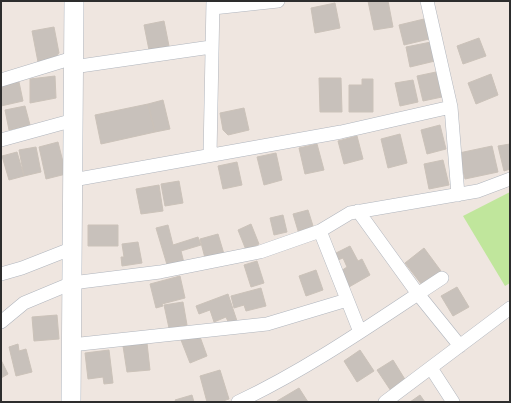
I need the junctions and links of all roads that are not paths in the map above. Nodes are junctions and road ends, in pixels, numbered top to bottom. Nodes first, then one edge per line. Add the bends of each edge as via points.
1 (74, 1) edge
2 (278, 1) edge
3 (427, 1) edge
4 (213, 5) edge
5 (211, 47) junction
6 (73, 63) junction
7 (1, 80) edge
8 (451, 107) junction
9 (74, 120) junction
10 (1, 140) edge
11 (210, 155) junction
12 (510, 179) edge
13 (73, 180) junction
14 (458, 195) junction
15 (358, 211) junction
16 (320, 231) junction
17 (73, 248) junction
18 (1, 274) edge
19 (442, 278) dead end
20 (72, 283) junction
21 (418, 294) junction
22 (347, 300) junction
23 (510, 308) edge
24 (1, 322) edge
25 (360, 332) junction
26 (71, 345) junction
27 (460, 346) junction
28 (431, 368) junction
29 (71, 402) edge
30 (238, 402) edge
31 (385, 402) edge
32 (453, 402) edge

1 - 6 street
2 - 4 street
3 - 8 street
4 - 5 street
5 - 6 street
5 - 11 street
6 - 7 street
6 - 9 street
8 - 11 street via 341,132
8 - 14 street
9 - 10 street
9 - 13 street
11 - 13 street
12 - 14 street via 478,191
13 - 17 street
14 - 15 street
15 - 16 street
15 - 21 street
16 - 20 street via 260,252 160,272
16 - 22 street
17 - 18 street
17 - 20 street
19 - 21 street
20 - 24 street via 24,303
20 - 26 street
21 - 25 street
21 - 27 street
22 - 25 street
22 - 26 street via 266,324
23 - 27 street
25 - 30 street
26 - 29 street
27 - 28 street
28 - 31 street
28 - 32 street

